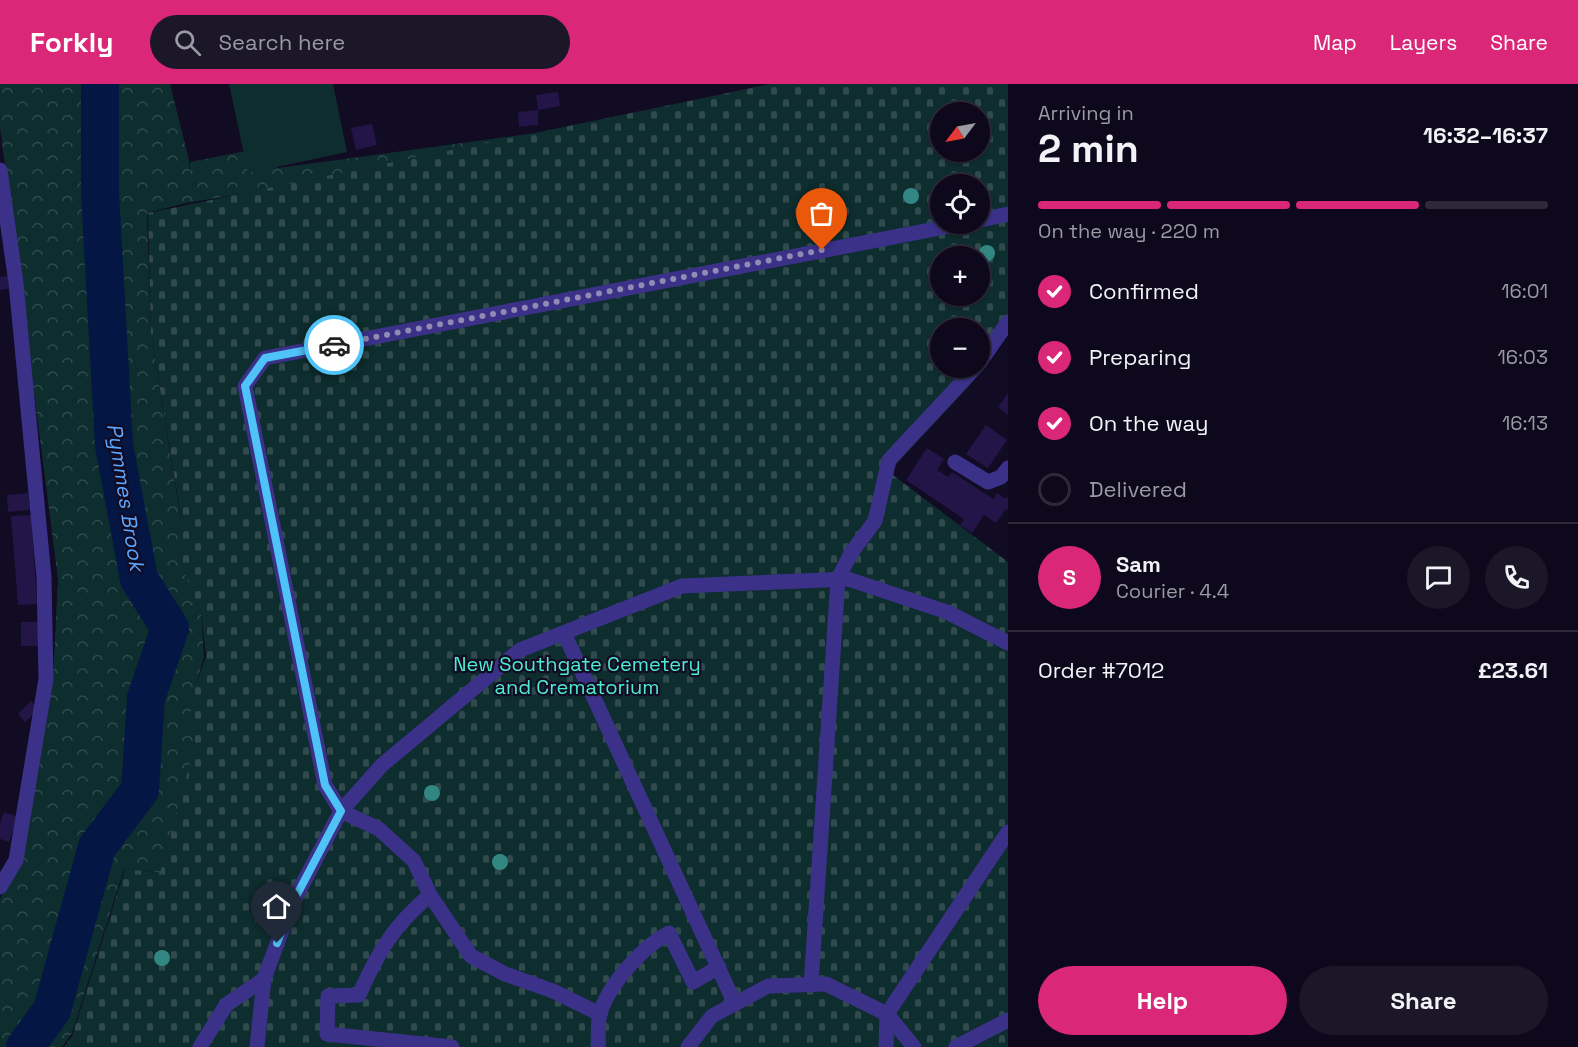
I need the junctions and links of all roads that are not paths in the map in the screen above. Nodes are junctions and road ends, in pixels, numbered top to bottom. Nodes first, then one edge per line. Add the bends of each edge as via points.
1 (0, 170) edge
2 (1008, 214) edge
3 (990, 218) edge
4 (930, 230) edge
5 (1008, 322) edge
6 (990, 348) edge
7 (966, 378) edge
8 (954, 462) dead end
9 (1008, 468) edge
10 (838, 579) junction
11 (564, 633) junction
12 (1008, 643) edge
13 (341, 811) junction
14 (1008, 832) edge
15 (0, 887) edge
16 (430, 895) junction
17 (718, 967) junction
18 (264, 979) junction
19 (811, 985) junction
20 (735, 1004) junction
21 (600, 1014) junction
22 (887, 1014) junction
23 (1008, 1020) edge
24 (200, 1047) edge
25 (256, 1047) edge
26 (452, 1047) edge
27 (598, 1047) edge
28 (688, 1047) edge
29 (886, 1047) edge
30 (914, 1047) edge
31 (956, 1047) edge

1 - 15 lane via 16,283 43,566 46,679 16,860
2 - 3 lane
4 - 13 lane via 265,358 245,386 325,785
5 - 6 lane
7 - 10 lane via 889,460 875,521 851,553
8 - 9 lane via 988,482 1001,477
10 - 11 lane via 682,586
10 - 12 lane via 947,612
10 - 19 lane
11 - 13 lane via 520,650 382,765
11 - 17 lane
13 - 16 lane via 379,829 414,861
13 - 18 lane via 291,906
14 - 22 lane
16 - 21 lane via 471,956
16 - 26 lane via 403,917 373,963 359,995 328,996 327,1034
17 - 20 lane
17 - 21 lane via 693,982 669,933 657,939 618,978
18 - 24 lane via 226,1005
18 - 25 lane
19 - 20 lane via 768,986
19 - 22 lane via 826,984
20 - 28 lane via 712,1016
21 - 27 lane
22 - 29 lane
22 - 30 lane
23 - 31 lane

